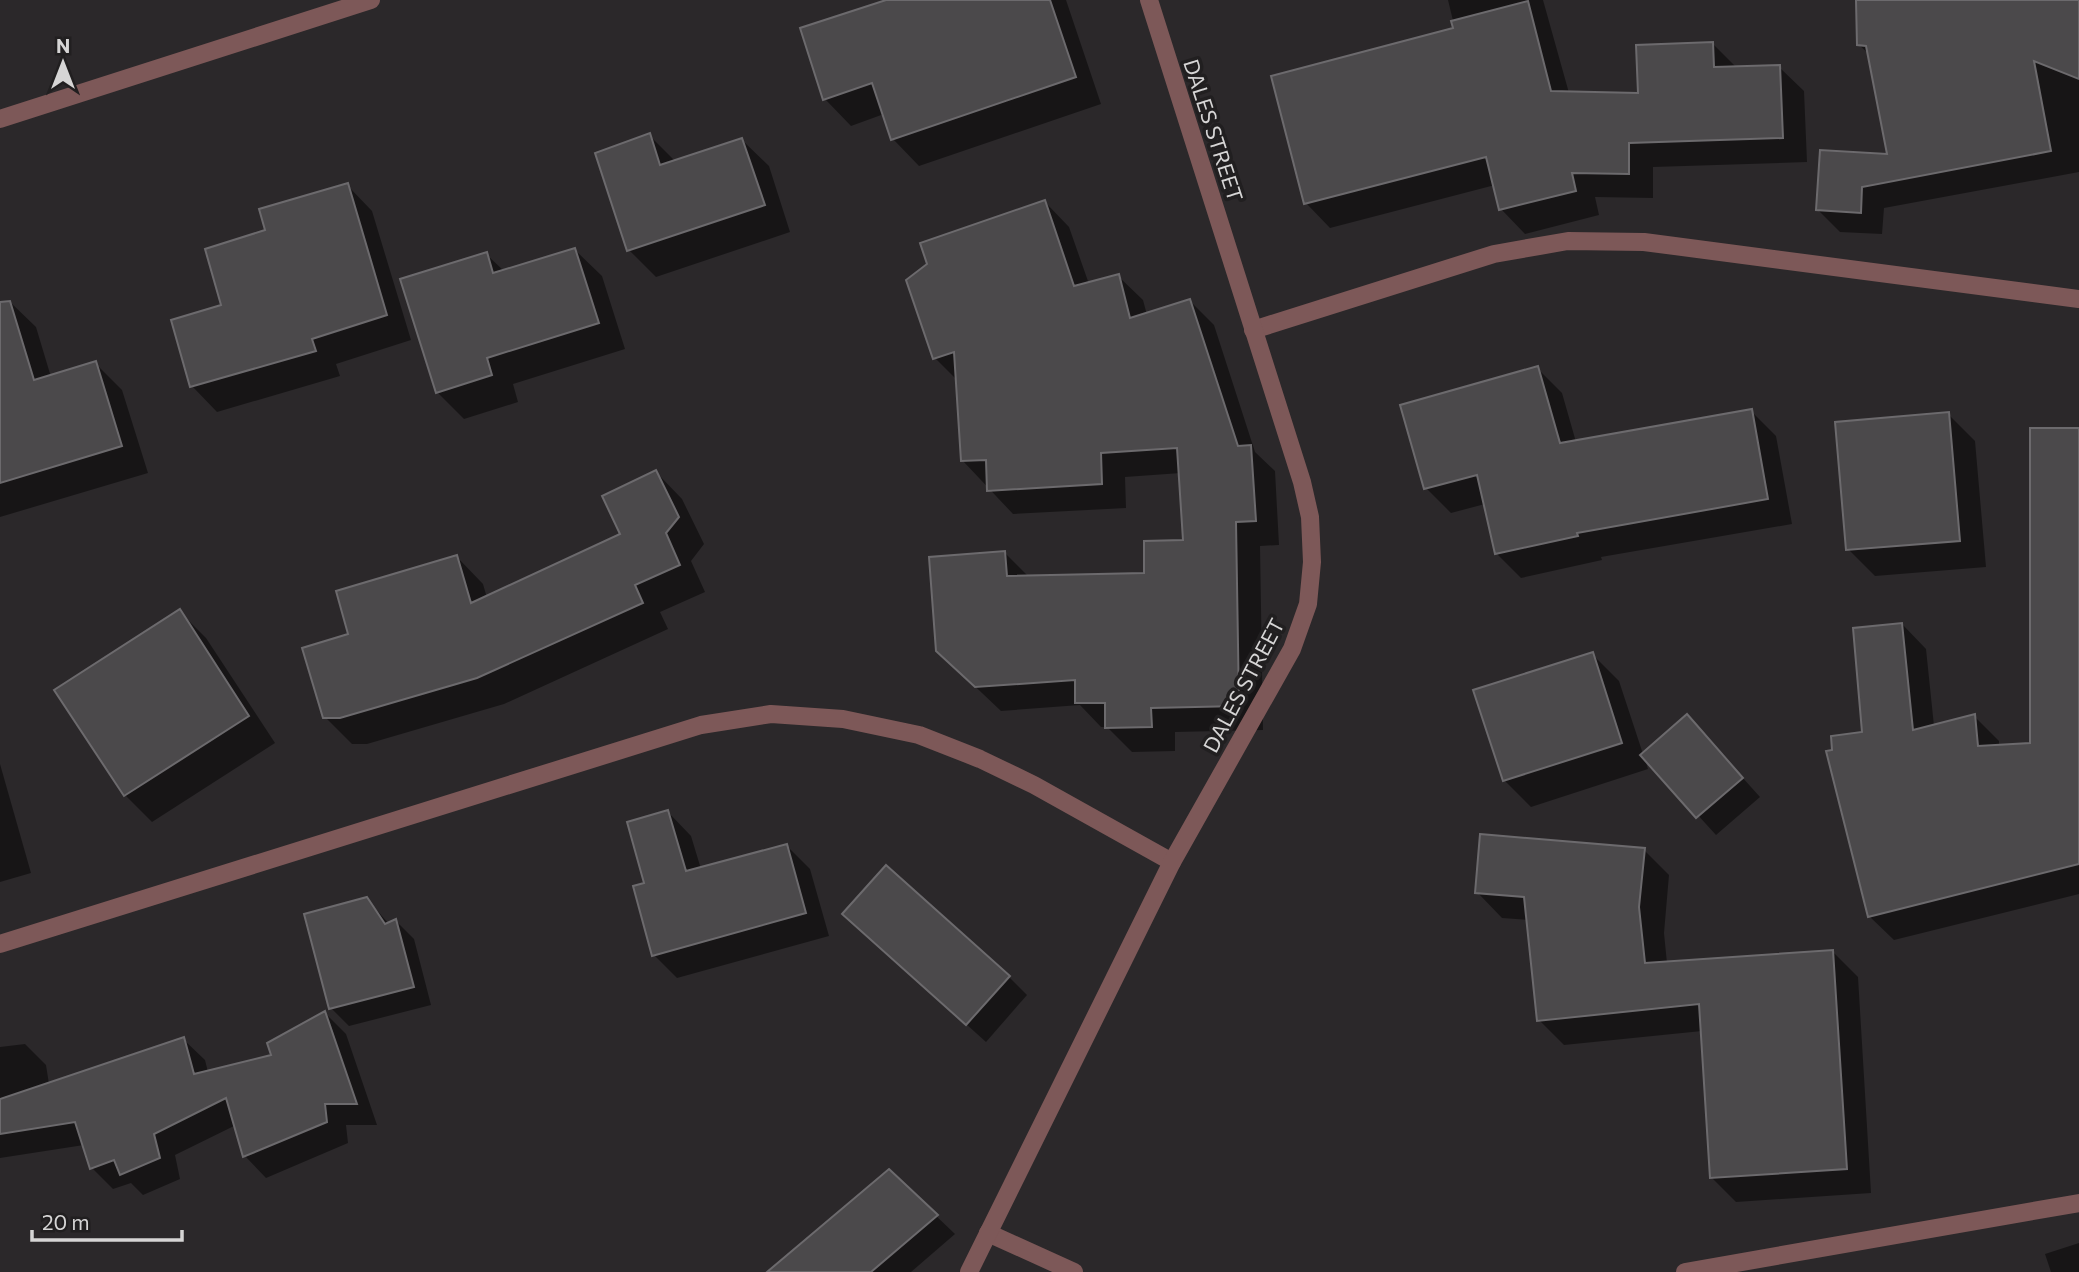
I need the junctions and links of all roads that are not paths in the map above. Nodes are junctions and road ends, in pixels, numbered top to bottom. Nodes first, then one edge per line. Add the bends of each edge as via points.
1 (371, 0) edge
2 (1149, 0) edge
3 (0, 119) edge
4 (2079, 299) edge
5 (1253, 330) junction
6 (1172, 862) junction
7 (0, 944) edge
8 (2079, 1203) edge
9 (988, 1233) junction
10 (969, 1272) edge
11 (1074, 1272) edge
12 (1685, 1272) edge

1 - 3 street
2 - 5 street, DALES STREET
4 - 5 street via 1644,242 1568,241 1494,254
5 - 6 street, DALES STREET via 1310,517 1308,604 1292,649
6 - 7 street via 1034,785 919,734 843,719 771,715 701,725
6 - 9 street, DALES STREET
8 - 12 street
9 - 10 street, DALES STREET
9 - 11 street

